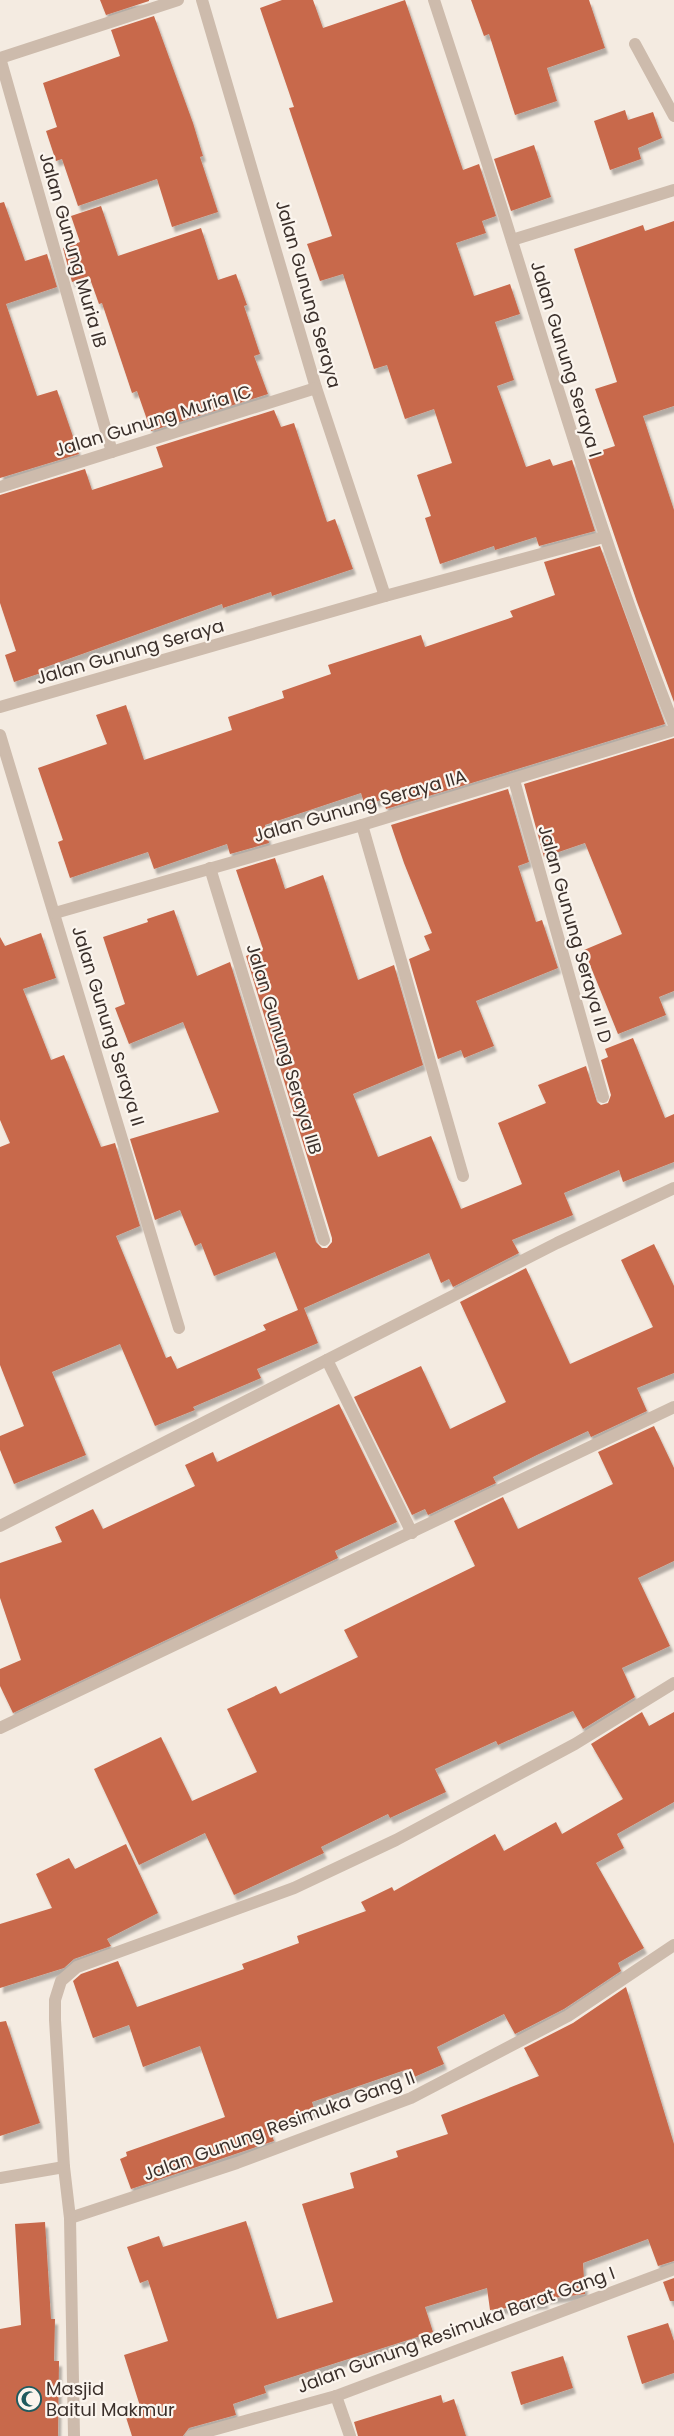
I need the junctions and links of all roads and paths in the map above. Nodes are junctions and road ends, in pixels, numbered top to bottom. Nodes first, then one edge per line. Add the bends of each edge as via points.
1 (178, 0) edge
2 (202, 0) edge
3 (434, 0) edge
4 (635, 44) dead end
5 (0, 58) edge
6 (674, 116) edge
7 (674, 190) edge
8 (512, 240) junction
9 (316, 388) junction
10 (112, 452) junction
11 (0, 487) edge
12 (604, 537) junction
13 (385, 596) junction
14 (0, 707) edge
15 (674, 725) edge
16 (674, 730) edge
17 (0, 735) edge
18 (514, 780) junction
19 (362, 825) junction
20 (210, 868) junction
21 (56, 913) junction
22 (603, 1097) dead end
23 (463, 1176) dead end
24 (674, 1188) edge
25 (324, 1240) dead end
26 (179, 1328) dead end
27 (327, 1360) junction
28 (674, 1408) edge
29 (0, 1526) edge
30 (412, 1533) junction
31 (674, 1683) edge
32 (0, 1728) edge
33 (674, 1946) edge
34 (64, 2167) junction
35 (0, 2178) edge
36 (70, 2218) junction
37 (674, 2269) edge
38 (336, 2396) junction
39 (74, 2436) edge
40 (191, 2436) edge
41 (350, 2436) edge

1 - 5 street
2 - 9 street, Jalan Gunung Seraya
3 - 8 street, Jalan Gunung Seraya I
4 - 6 street
5 - 10 street, Jalan Gunung Muria IB
7 - 8 street
8 - 12 street, Jalan Gunung Seraya I
9 - 10 street, Jalan Gunung Muria IC
9 - 13 street, Jalan Gunung Seraya
10 - 11 street, Jalan Gunung Muria IC
12 - 13 street, Jalan Gunung Seraya
12 - 15 street, Jalan Gunung Seraya I
13 - 14 street, Jalan Gunung Seraya
16 - 18 street, Jalan Gunung Seraya IIA
17 - 21 street, Jalan Gunung Seraya II
18 - 19 street, Jalan Gunung Seraya IIA
18 - 22 street, Jalan Gunung Seraya II D
19 - 20 street, Jalan Gunung Seraya IIA
19 - 23 street
20 - 21 street, Jalan Gunung Seraya IIA
20 - 25 street, Jalan Gunung Seraya IIB
21 - 26 street, Jalan Gunung Seraya II
24 - 27 street
27 - 29 street
27 - 30 street
28 - 30 street
30 - 32 street
31 - 34 street via 575,1744 396,1840 303,1884 77,1967 61,1980 55,2000
33 - 36 street, Jalan Gunung Resimuka Gang II via 568,2016 411,2098 237,2164
34 - 35 street
34 - 36 street
36 - 39 street
37 - 38 street, Jalan Gunung Resimuka Barat Gang I
38 - 40 street, Jalan Gunung Resimuka Barat Gang I
38 - 41 street

